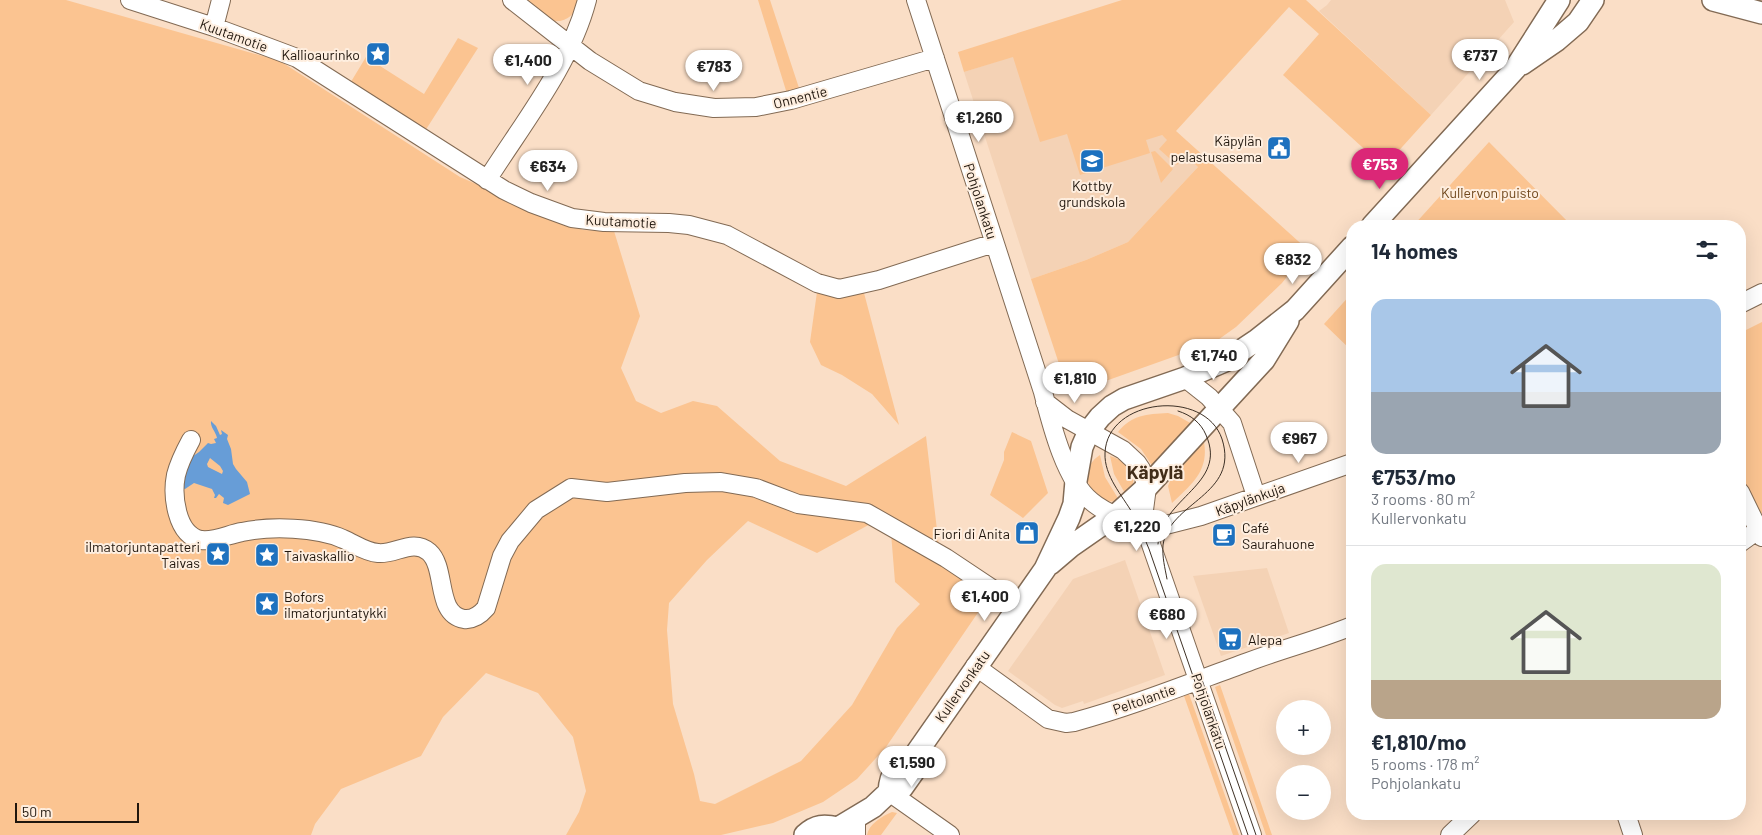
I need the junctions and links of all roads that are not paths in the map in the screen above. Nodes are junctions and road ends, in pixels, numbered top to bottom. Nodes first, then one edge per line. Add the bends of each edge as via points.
1 (130, 0) edge
2 (222, 0) edge
3 (512, 0) edge
4 (587, 0) edge
5 (916, 0) edge
6 (1559, 0) edge
7 (1593, 0) edge
8 (1713, 0) edge
9 (1762, 13) edge
10 (214, 27) junction
11 (570, 46) junction
12 (935, 58) junction
13 (1515, 69) junction
14 (487, 180) junction
15 (1377, 220) edge
16 (994, 243) junction
17 (1346, 254) edge
18 (1762, 293) edge
19 (1746, 301) edge
20 (1295, 310) junction
21 (1185, 378) junction
22 (1045, 402) junction
23 (1221, 409) junction
24 (1089, 430) junction
25 (191, 440) dead end
26 (1346, 465) edge
27 (1076, 481) junction
28 (1146, 488) junction
29 (1256, 496) junction
30 (1746, 503) edge
31 (1116, 515) junction
32 (1146, 530) junction
33 (1761, 531) edge
34 (1746, 540) edge
35 (1045, 569) junction
36 (1018, 606) junction
37 (1346, 628) edge
38 (975, 666) junction
39 (1199, 680) junction
40 (889, 792) junction
41 (1466, 820) edge
42 (1628, 820) edge
43 (846, 829) edge
44 (805, 835) edge
45 (950, 835) edge
46 (1252, 835) edge
47 (1450, 835) edge
48 (1633, 835) edge

1 - 10 street, Kuutamotie
2 - 10 street
3 - 11 street, Onnentie
4 - 11 street
5 - 12 street, Pohjolankatu
6 - 13 main road
7 - 13 main road via 1578,22
8 - 9 main road
10 - 14 street, Kuutamotie via 297,58
11 - 12 street, Onnentie via 639,91 675,102 714,108 756,107 791,100
11 - 14 street
12 - 16 street, Pohjolankatu
13 - 15 main road
14 - 16 street, Kuutamotie via 531,203 572,218 688,225 728,236 817,283 839,289 879,280
16 - 22 street, Pohjolankatu
17 - 20 main road, Kullervonkatu
18 - 19 street
20 - 21 main road, Kullervonkatu via 1227,360
20 - 23 main road, Kullervonkatu via 1264,360
21 - 23 street
21 - 24 main road, Kullervonkatu via 1124,399 1112,406
22 - 24 street, Pohjolankatu
22 - 27 street, Pohjolankatu via 1053,432
23 - 28 main road, Kullervonkatu
23 - 29 street via 1236,431
24 - 27 main road, Kullervonkatu via 1082,447
24 - 28 street, Pohjolankatu via 1133,458 1141,470
25 - 36 street via 176,474 175,486 182,525 193,537 210,540 243,531 277,528 328,534 376,553 409,546 421,547 434,558 438,567 448,608 461,618 474,618 481,614 510,541 536,510 571,488 607,492 721,482 756,488 798,504 867,513 946,558
26 - 29 street, Käpylänkuja
27 - 31 street, Pohjolankatu via 1090,501
27 - 35 main road, Kullervonkatu via 1074,504
28 - 31 main road, Kullervonkatu
28 - 32 street, Pohjolankatu
29 - 32 street, Käpylänkuja via 1201,516
30 - 33 street
31 - 32 street, Pohjolankatu
31 - 35 main road, Kullervonkatu
32 - 39 street, Pohjolankatu
33 - 34 street
35 - 36 main road, Kullervonkatu
36 - 38 main road, Kullervonkatu
37 - 39 street, Peltolantie
38 - 39 street, Peltolantie via 1048,718 1066,723
38 - 40 main road, Kullervonkatu via 914,755 894,772
39 - 46 street, Pohjolankatu
40 - 43 main road
40 - 45 street
41 - 47 street
42 - 48 street
43 - 44 main road via 824,825

